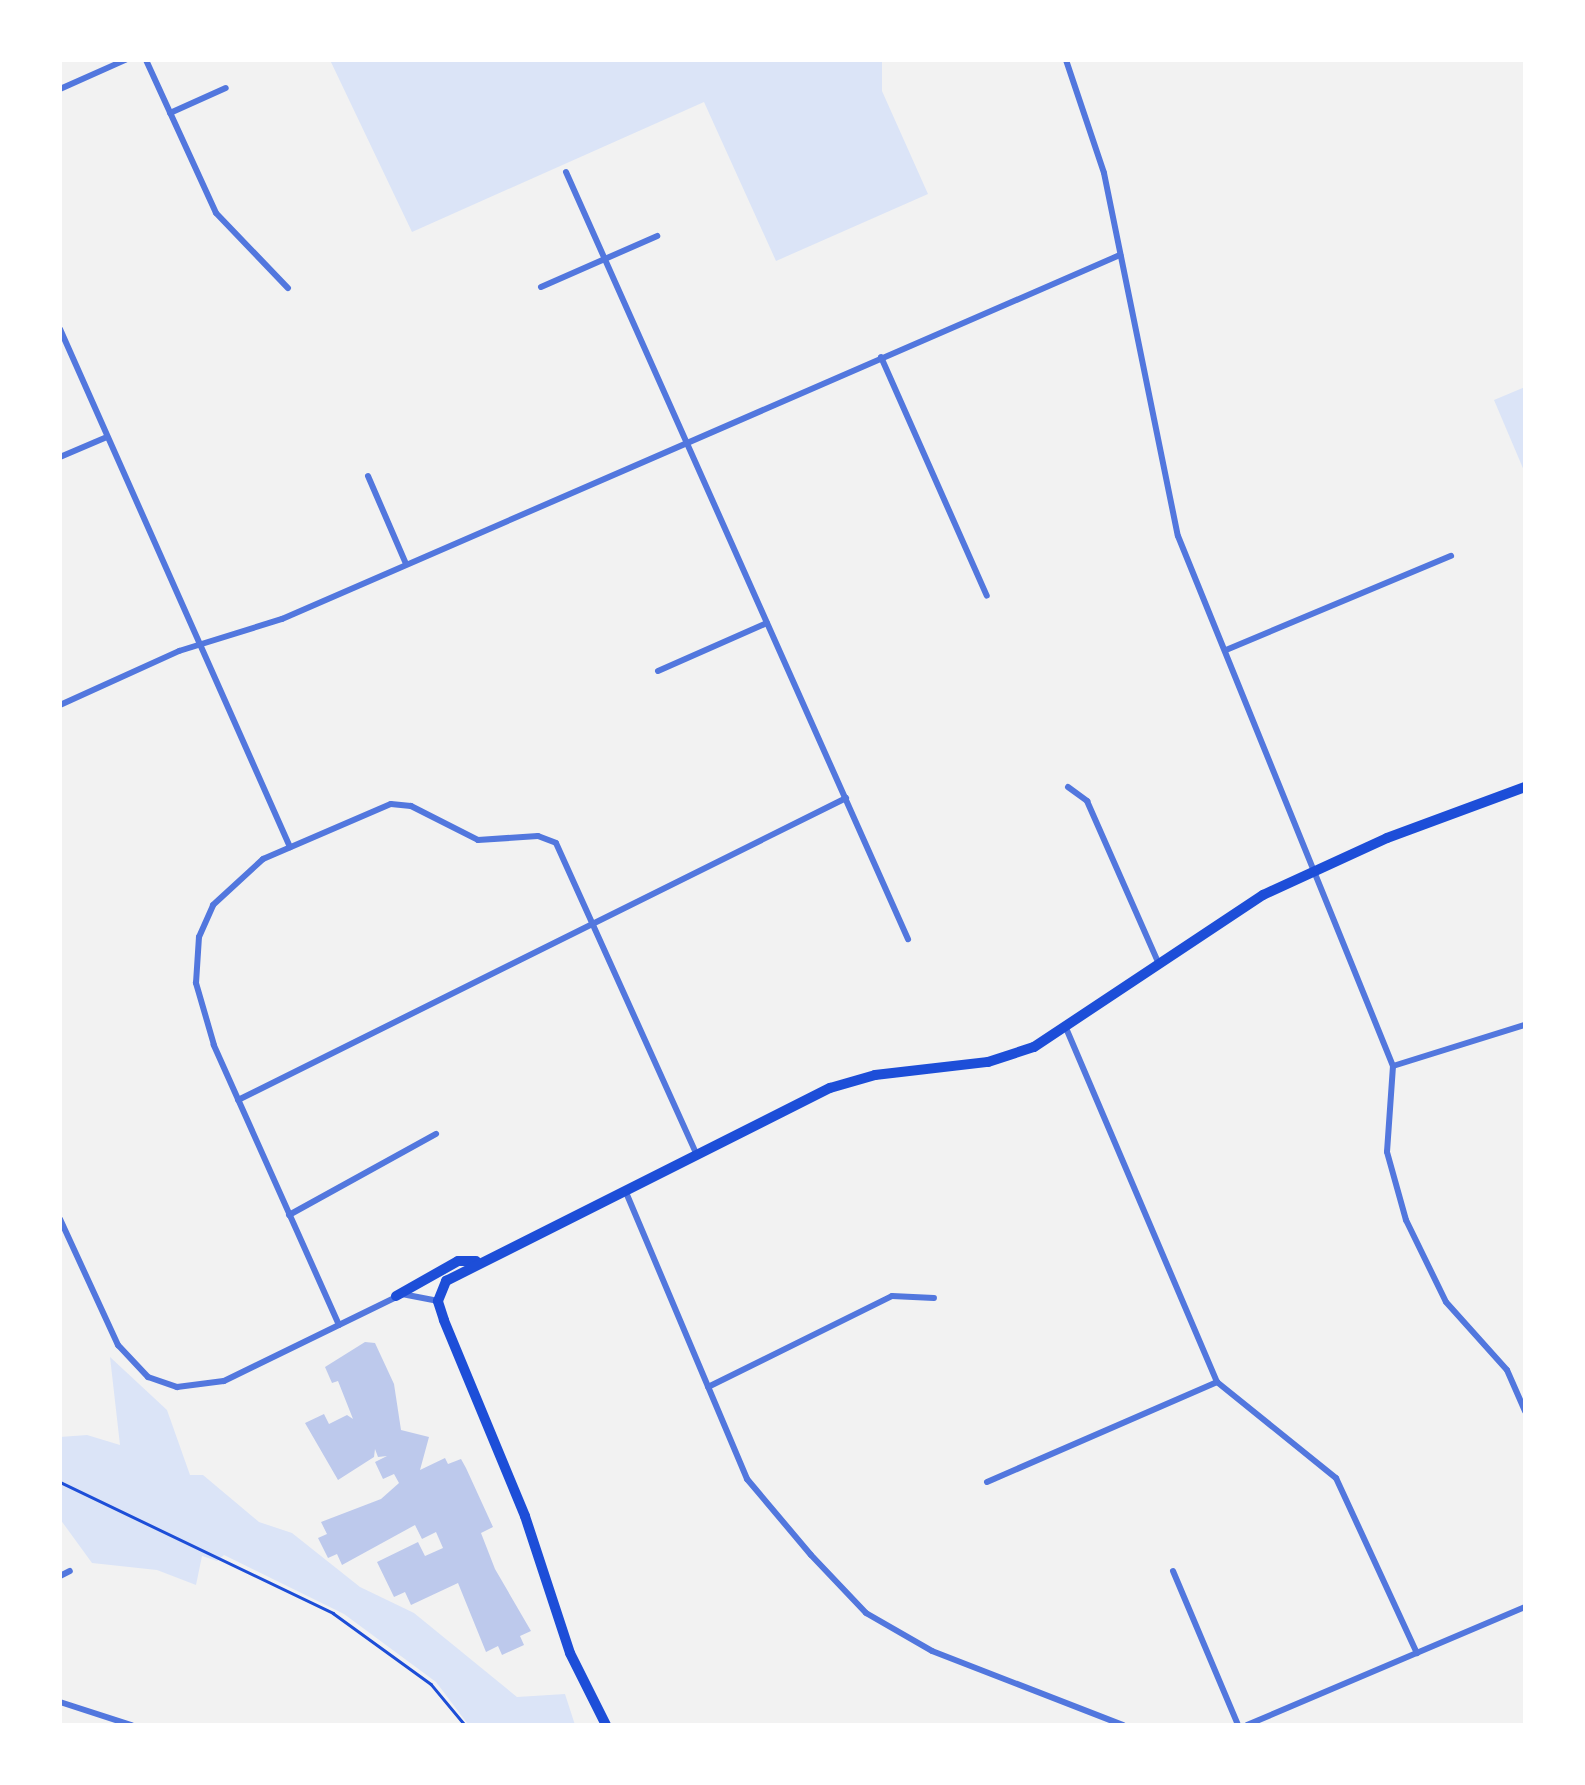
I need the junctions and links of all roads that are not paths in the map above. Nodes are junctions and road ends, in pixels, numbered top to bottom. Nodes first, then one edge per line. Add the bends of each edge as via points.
1 (125, 60) edge
2 (146, 60) edge
3 (1066, 60) edge
4 (226, 88) dead end
5 (60, 89) edge
6 (170, 113) junction
7 (566, 172) dead end
8 (656, 236) dead end
9 (1120, 255) junction
10 (605, 260) junction
11 (541, 287) dead end
12 (288, 288) dead end
13 (60, 329) edge
14 (881, 356) junction
15 (107, 438) junction
16 (686, 441) junction
17 (60, 457) edge
18 (368, 476) dead end
19 (1451, 556) dead end
20 (406, 564) junction
21 (987, 596) dead end
22 (767, 622) junction
23 (198, 645) junction
24 (1226, 650) junction
25 (658, 671) dead end
26 (60, 705) edge
27 (1068, 787) dead end
28 (1525, 787) edge
29 (846, 798) junction
30 (290, 846) junction
31 (1315, 870) junction
32 (594, 922) junction
33 (908, 939) dead end
34 (1160, 965) junction
35 (1525, 1025) edge
36 (1066, 1028) junction
37 (1393, 1066) junction
38 (238, 1100) junction
39 (436, 1134) dead end
40 (696, 1153) junction
41 (625, 1189) junction
42 (290, 1215) junction
43 (60, 1220) edge
44 (477, 1260) junction
45 (396, 1296) junction
46 (934, 1298) dead end
47 (438, 1301) junction
48 (339, 1325) junction
49 (1217, 1382) junction
50 (708, 1387) junction
51 (1525, 1412) edge
52 (987, 1482) dead end
53 (70, 1571) dead end
54 (1173, 1571) dead end
55 (60, 1576) edge
56 (1525, 1606) edge
57 (1417, 1653) junction
58 (60, 1702) edge
59 (131, 1725) edge
60 (606, 1725) edge
61 (1122, 1725) edge
62 (1238, 1725) edge
63 (1247, 1725) edge

1 - 5 street
2 - 6 street
3 - 9 street via 1104,174
4 - 6 street
6 - 12 street via 216,213
7 - 10 street
8 - 10 street
9 - 14 street
9 - 24 street via 1172,515
10 - 11 street
10 - 16 street
13 - 15 street
14 - 16 street
14 - 21 street
15 - 17 street
15 - 23 street
16 - 20 street
16 - 22 street
18 - 20 street
19 - 24 street
20 - 23 street via 282,620
22 - 25 street
22 - 29 street
23 - 26 street
23 - 30 street
24 - 31 street
27 - 34 street via 1087,800
28 - 31 main road
29 - 32 street
29 - 33 street
30 - 32 street via 379,806 402,803 467,837 546,838 562,852
30 - 38 street via 234,879 199,937 199,1002
31 - 34 main road via 1243,907
31 - 37 street
32 - 38 street
32 - 40 street
34 - 36 main road
35 - 37 street
36 - 40 main road via 1002,1058 846,1082
36 - 49 street
37 - 51 street via 1387,1152 1406,1220 1446,1302 1507,1370
38 - 42 street
39 - 42 street
40 - 41 main road
41 - 44 main road
41 - 50 street
42 - 48 street
43 - 48 street via 118,1345 148,1376 177,1388 224,1380
44 - 45 main road via 458,1261
44 - 47 main road via 446,1281
45 - 47 street via 415,1293
45 - 48 street
46 - 50 street via 892,1296
47 - 60 main road via 525,1516 570,1653
49 - 52 street
49 - 57 street via 1336,1478
50 - 61 street via 747,1479 866,1613 932,1650
53 - 55 street
54 - 62 street
56 - 57 street
57 - 63 street
58 - 59 street

